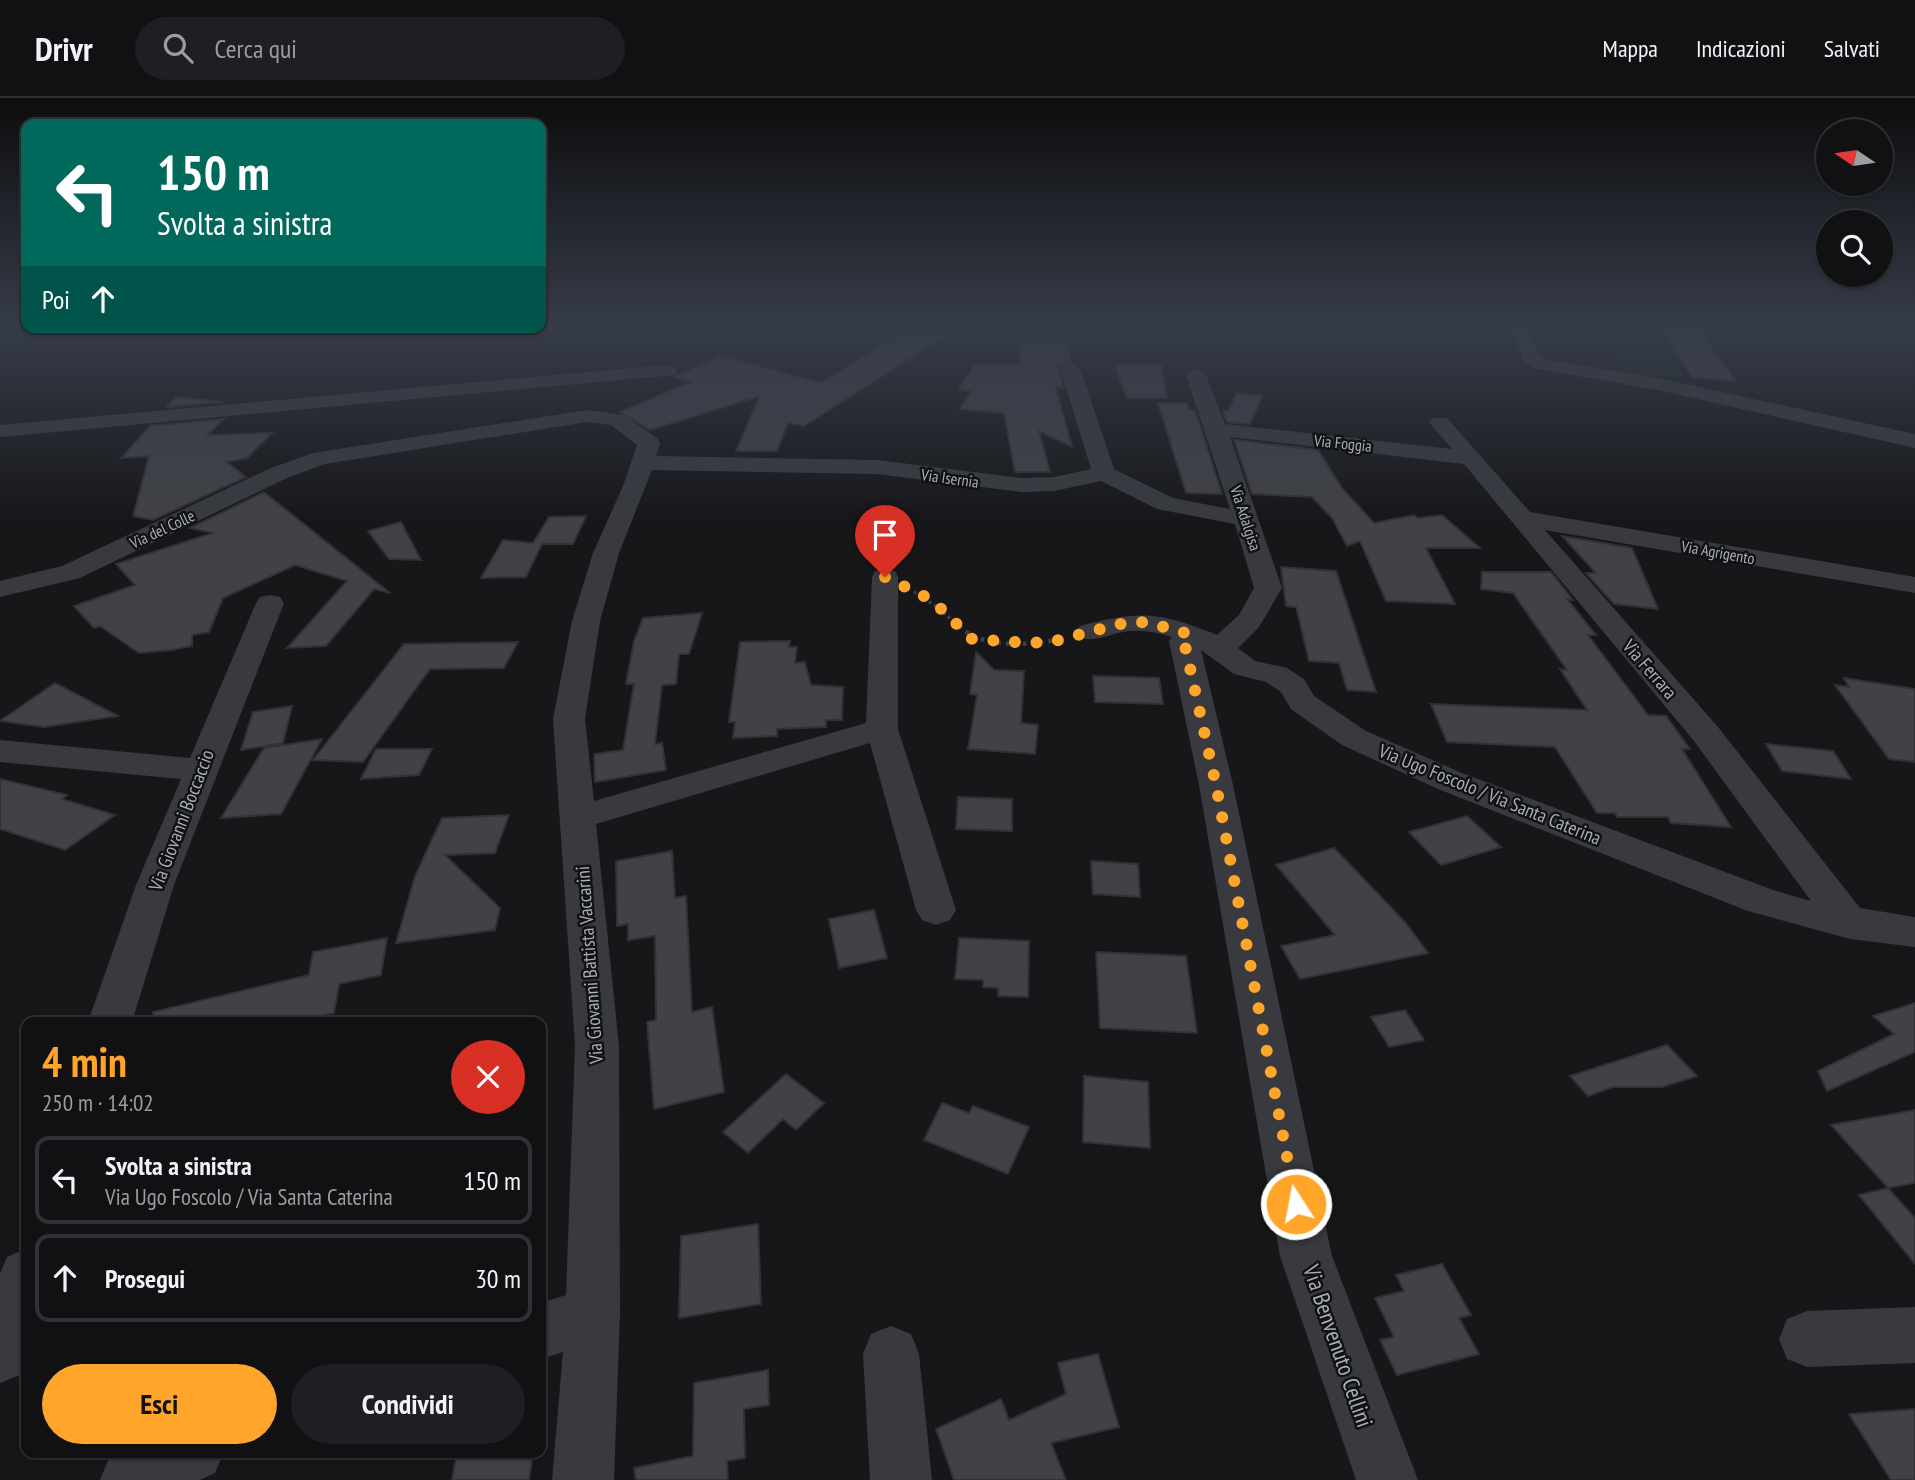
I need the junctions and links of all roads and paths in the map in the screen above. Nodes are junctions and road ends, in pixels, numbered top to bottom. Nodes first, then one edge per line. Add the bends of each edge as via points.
1 (435, 391) edge
2 (1078, 391) edge
3 (1202, 391) edge
4 (1691, 391) edge
5 (1440, 422) dead end
6 (1217, 429) junction
7 (0, 430) edge
8 (1915, 441) edge
9 (636, 445) junction
10 (321, 458) joint
11 (1468, 458) junction
12 (1104, 473) junction
13 (1247, 519) junction
14 (1521, 519) junction
15 (885, 577) joint
16 (1915, 585) edge
17 (0, 589) edge
18 (266, 612) dead end
19 (1090, 632) joint
20 (1204, 640) junction
21 (882, 729) junction
22 (0, 751) edge
23 (199, 771) junction
24 (579, 817) junction
25 (936, 910) dead end
26 (1850, 924) junction
27 (1915, 932) edge
28 (112, 1017) edge
29 (21, 1291) edge
30 (593, 1314) junction
31 (546, 1329) edge
32 (1915, 1335) edge
33 (1807, 1339) dead end
34 (891, 1354) dead end
35 (0, 1355) edge
36 (180, 1458) edge
37 (131, 1480) edge
38 (583, 1480) edge
39 (901, 1480) edge
40 (1387, 1480) edge

1 - 7 street
2 - 12 street
3 - 6 street, Via Adalgisa
4 - 8 street
5 - 11 street, Via Ferrara
6 - 11 street, Via Foggia
6 - 13 street, Via Adalgisa
9 - 10 street, Via Isernia via 610,416 587,416
9 - 12 street, Via Isernia via 1021,485 1054,484
9 - 24 street, Via Giovanni Battista Vaccarini via 586,621 569,719
10 - 17 street, Via del Colle via 279,473 71,572
11 - 14 street, Via Ferrara
12 - 13 street via 1166,504
13 - 20 street, Via Adalgisa via 1268,588 1258,612 1230,641
14 - 16 street, Via Agrigento
14 - 26 street, Via Ferrara via 1706,734
15 - 19 path via 932,600 972,639 1031,643
15 - 21 street
18 - 23 street, Via Giovanni Boccaccio
19 - 20 street, Via Ugo Foscolo / Via Santa Caterina via 1146,622
20 - 26 street, Via Ugo Foscolo / Via Santa Caterina via 1245,668 1276,675 1293,685 1301,702 1354,738 1450,781 1762,901
20 - 40 street, Via Benvenuto Cellini via 1184,641 1306,1256
21 - 24 street
21 - 25 street
22 - 23 street
23 - 28 street, Via Giovanni Boccaccio
24 - 30 street, Via Giovanni Battista Vaccarini via 597,1046
26 - 27 street, Via Ugo Foscolo / Via Santa Caterina
29 - 35 street
30 - 31 street
30 - 38 street, Via Giovanni Battista Vaccarini
32 - 33 street
34 - 39 street
36 - 37 street

